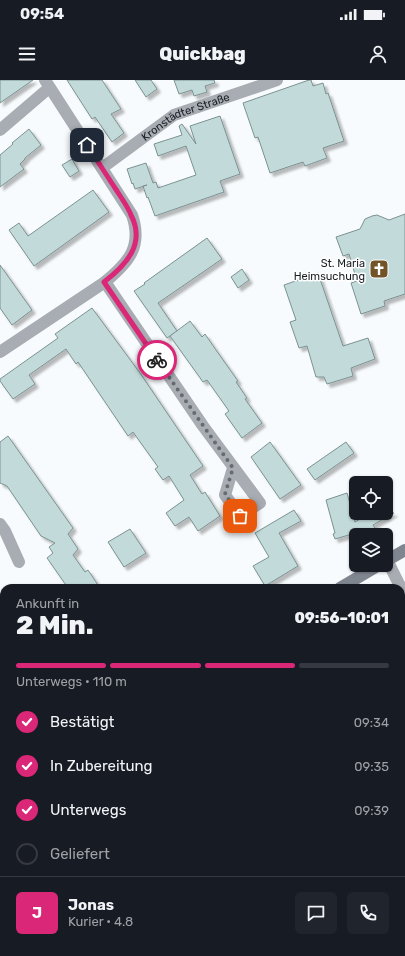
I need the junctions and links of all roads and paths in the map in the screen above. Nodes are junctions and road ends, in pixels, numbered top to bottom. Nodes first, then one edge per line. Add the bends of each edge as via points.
1 (277, 80) edge
2 (47, 84) edge
3 (0, 130) edge
4 (102, 168) junction
5 (104, 282) junction
6 (0, 352) edge
7 (233, 468) dead end
8 (0, 524) edge
9 (405, 550) edge
10 (393, 557) edge
11 (19, 562) dead end
12 (367, 572) edge
13 (391, 572) edge
14 (347, 584) edge
15 (398, 584) edge

1 - 4 street, Kronstädter Straße via 174,115
2 - 3 street
2 - 4 street
4 - 5 street via 132,215 136,237 130,258
5 - 6 street
5 - 7 street
8 - 11 street
9 - 10 main road
12 - 14 main road
13 - 15 street

